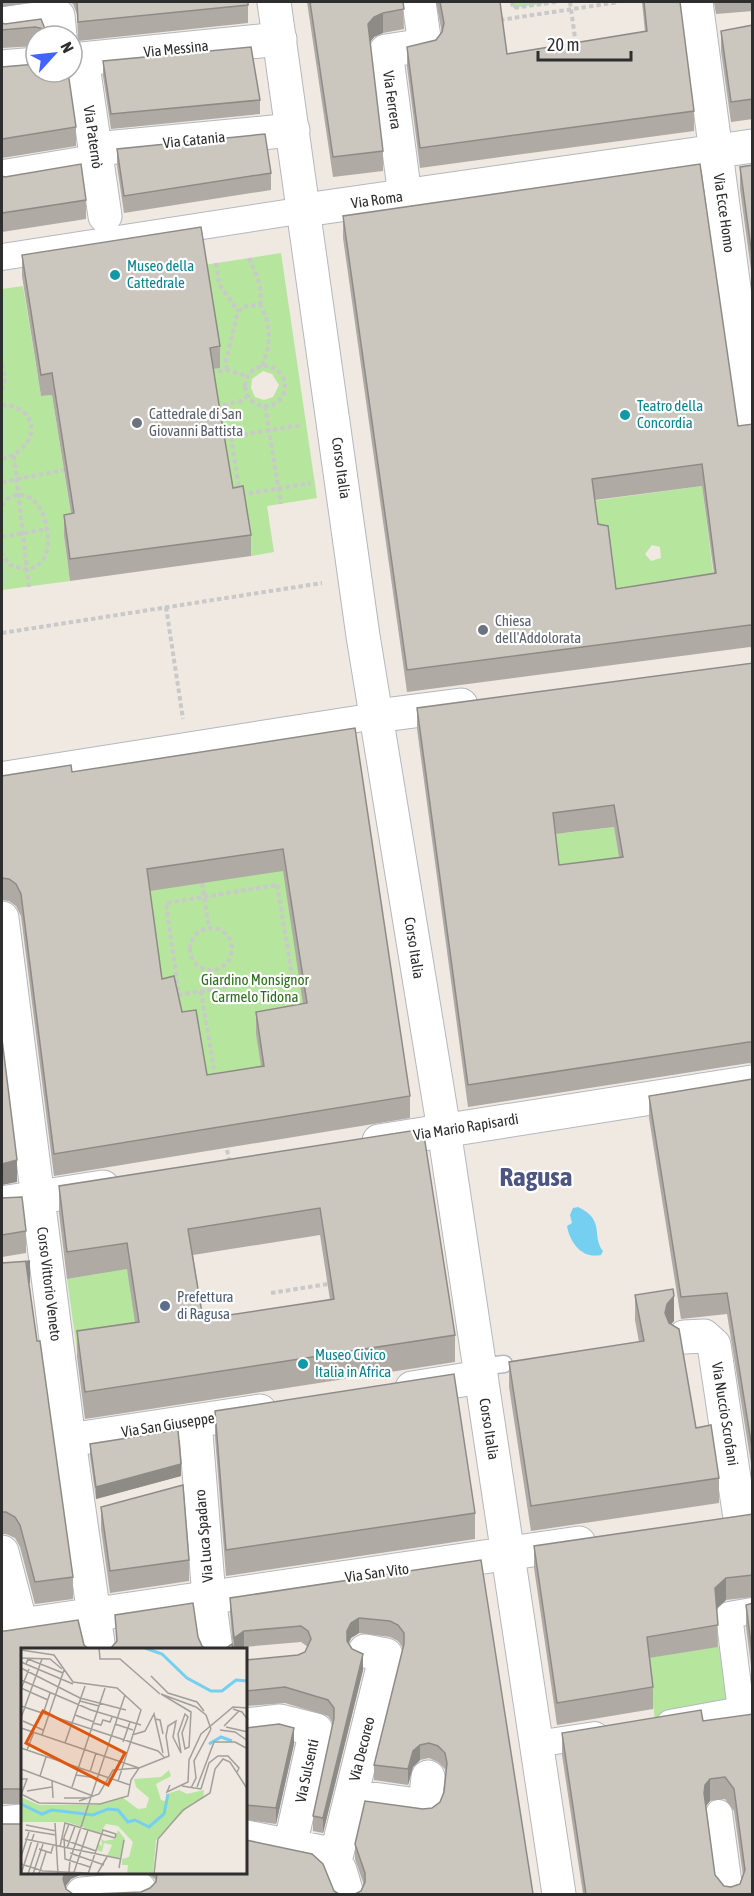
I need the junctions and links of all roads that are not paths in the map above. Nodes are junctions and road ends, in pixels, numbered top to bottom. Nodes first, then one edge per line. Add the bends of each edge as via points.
1 (274, 2) edge
2 (418, 2) edge
3 (696, 2) edge
4 (2, 24) edge
5 (61, 24) edge
6 (280, 39) junction
7 (84, 51) edge
8 (24, 64) edge
9 (2, 67) edge
10 (79, 84) edge
11 (293, 130) junction
12 (753, 146) edge
13 (716, 151) junction
14 (96, 155) junction
15 (2, 177) edge
16 (405, 196) junction
17 (306, 210) junction
18 (107, 228) junction
19 (2, 257) edge
20 (752, 411) edge
21 (494, 701) edge
22 (376, 716) junction
23 (2, 775) edge
24 (2, 918) edge
25 (753, 1082) edge
26 (444, 1130) junction
27 (354, 1145) edge
28 (128, 1183) edge
29 (38, 1198) junction
30 (2, 1203) edge
31 (684, 1337) dead end
32 (488, 1370) junction
33 (378, 1393) edge
34 (287, 1407) edge
35 (195, 1421) junction
36 (69, 1440) junction
37 (746, 1517) edge
38 (705, 1524) edge
39 (612, 1538) edge
40 (2, 1552) edge
41 (508, 1553) junction
42 (209, 1597) junction
43 (753, 1611) edge
44 (93, 1614) junction
45 (11, 1626) edge
46 (99, 1648) edge
47 (216, 1648) edge
48 (365, 1651) dead end
49 (248, 1725) edge
50 (536, 1744) junction
51 (428, 1777) dead end
52 (351, 1796) junction
53 (719, 1813) dead end
54 (21, 1821) edge
55 (2, 1823) edge
56 (248, 1837) edge
57 (290, 1846) junction
58 (334, 1865) junction
59 (139, 1886) edge
60 (82, 1894) edge
61 (347, 1894) edge
62 (559, 1894) edge
63 (730, 1894) edge

1 - 6 street, Corso Italia
2 - 16 street, Via Ferrera via 425,45 386,51
3 - 13 street, Via Ecce Homo via 716,33
4 - 5 street, Via Paternò via 58,16
6 - 7 street, Via Messina
6 - 11 street, Corso Italia
8 - 9 street
10 - 14 street, Via Paternò
11 - 14 street, Via Catania
11 - 17 street, Corso Italia
12 - 13 street, Via Roma
13 - 16 street, Via Roma
13 - 20 street, Via Ecce Homo
14 - 15 street, Via Catania
14 - 18 street, Via Paternò
16 - 17 street, Via Roma
17 - 18 street, Via Roma
17 - 22 street, Corso Italia
18 - 19 street, Via Roma
21 - 22 street
22 - 23 street
22 - 26 street, Corso Italia
24 - 29 street, Corso Vittorio Veneto
25 - 26 street, Via Mario Rapisardi
26 - 27 street, Via Mario Rapisardi
26 - 32 street, Corso Italia
28 - 29 street
29 - 30 street
29 - 36 street, Corso Vittorio Veneto via 35,1267
31 - 37 street, Via Nuccio Scrofani via 704,1336 714,1345
32 - 33 street
32 - 41 street, Corso Italia
34 - 35 street, Via San Giuseppe
35 - 36 street, Via San Giuseppe
35 - 42 street, Via Luca Spadaro via 189,1489
36 - 44 street, Corso Vittorio Veneto via 91,1516
37 - 38 street
39 - 41 street, Via San Vito
40 - 45 street
41 - 42 street, Via San Vito
41 - 50 street, Corso Italia
42 - 44 street, Via San Vito
42 - 47 street, Via Luca Spadaro
43 - 50 street via 729,1615 741,1710
44 - 45 street, Via San Vito
44 - 46 street, Corso Vittorio Veneto
48 - 52 street, Via Decoreo via 386,1655
49 - 57 street, Via Sulsenti via 280,1721 316,1730
50 - 62 street, Corso Italia
51 - 52 street via 425,1806
52 - 58 street, Via Decoreo
53 - 63 street
54 - 55 street
56 - 57 street
57 - 58 street via 321,1852
58 - 61 street via 340,1870
59 - 60 street

